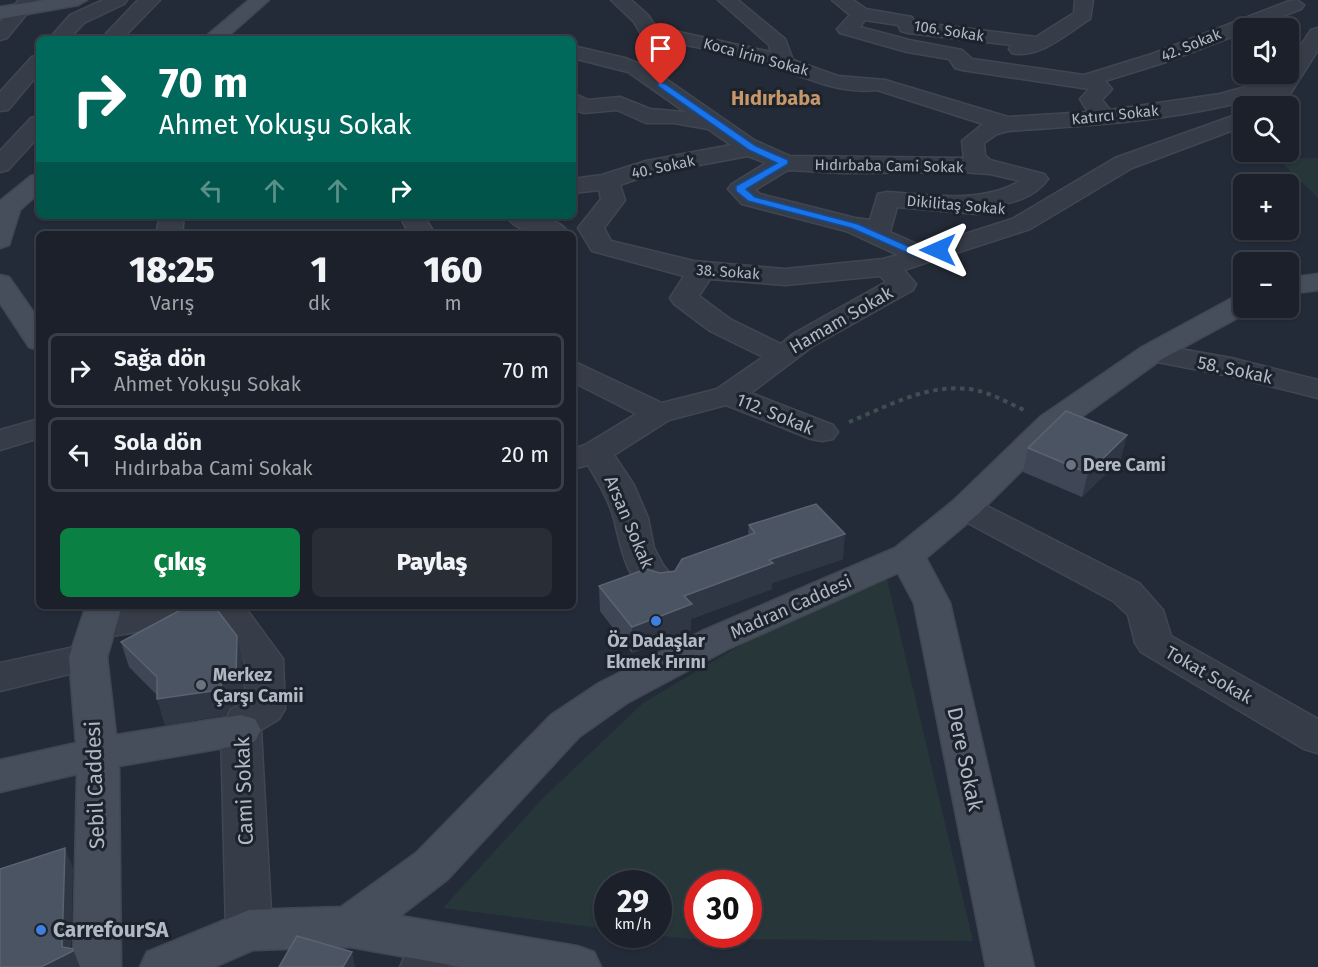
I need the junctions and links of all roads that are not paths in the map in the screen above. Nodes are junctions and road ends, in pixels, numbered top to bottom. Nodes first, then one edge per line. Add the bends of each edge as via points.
1 (78, 0) edge
2 (118, 0) edge
3 (151, 0) edge
4 (260, 0) edge
5 (620, 0) edge
6 (727, 0) edge
7 (841, 0) edge
8 (885, 0) edge
9 (1084, 0) edge
10 (1295, 2) edge
11 (16, 8) edge
12 (861, 14) junction
13 (905, 21) junction
14 (649, 32) junction
15 (1318, 33) edge
16 (0, 34) edge
17 (61, 36) edge
18 (114, 36) edge
19 (217, 36) edge
20 (1039, 43) junction
21 (576, 53) edge
22 (784, 63) junction
23 (36, 64) edge
24 (962, 64) junction
25 (1299, 64) edge
26 (642, 71) junction
27 (914, 74) dead end
28 (1085, 81) junction
29 (878, 84) junction
30 (1280, 84) edge
31 (576, 101) edge
32 (0, 104) edge
33 (1105, 117) junction
34 (1007, 124) junction
35 (1233, 124) edge
36 (36, 126) edge
37 (719, 126) junction
38 (753, 148) junction
39 (784, 162) junction
40 (0, 165) edge
41 (984, 168) junction
42 (606, 182) junction
43 (36, 184) edge
44 (576, 186) edge
45 (954, 204) junction
46 (4, 207) edge
47 (1044, 212) junction
48 (528, 219) edge
49 (855, 226) junction
50 (551, 231) edge
51 (0, 240) edge
52 (576, 243) edge
53 (921, 255) junction
54 (886, 267) junction
55 (701, 271) junction
56 (1318, 282) edge
57 (0, 283) edge
58 (1299, 285) edge
59 (1233, 309) edge
60 (36, 337) edge
61 (1152, 354) junction
62 (781, 356) junction
63 (576, 372) edge
64 (1318, 389) edge
65 (728, 395) junction
66 (658, 413) junction
67 (36, 429) edge
68 (822, 432) road end
69 (0, 440) edge
70 (585, 456) edge
71 (965, 508) junction
72 (907, 556) junction
73 (662, 586) edge
74 (200, 609) edge
75 (226, 609) edge
76 (97, 629) edge
77 (0, 677) edge
78 (241, 730) junction
79 (1318, 738) edge
80 (98, 754) junction
81 (0, 777) edge
82 (350, 927) junction
83 (249, 930) junction
84 (429, 955) edge
85 (97, 967) edge
86 (164, 967) edge
87 (577, 967) edge
88 (1010, 967) edge

1 - 11 street
2 - 17 street via 77,19
3 - 18 street
4 - 19 street
5 - 14 street
6 - 22 street via 778,43
7 - 12 street
8 - 13 street
9 - 20 street via 1083,15
10 - 15 street via 1314,21
10 - 28 street, 42. Sokak via 1159,58
11 - 16 street
12 - 13 street, 106. Sokak
12 - 24 street via 847,29 907,46 955,54 962,58
13 - 20 street, 106. Sokak via 908,27 931,31
14 - 22 street, Koca İrim Sokak
14 - 26 street, Koca İrim Sokak via 620,39 610,49 613,55
15 - 25 street
20 - 24 street
21 - 26 street, Hıdırbaba Cami Sokak
22 - 29 street, Koca İrim Sokak via 847,85
23 - 32 street
24 - 28 street
26 - 37 street, Hıdırbaba Cami Sokak
27 - 29 street
28 - 33 street via 1102,89 1091,99
29 - 34 street, Koca İrim Sokak
30 - 33 street, Katırcı Sokak via 1217,101
31 - 37 street via 584,107 620,103 646,116 685,117
33 - 34 street, Katırcı Sokak
34 - 41 street, Katırcı Sokak via 988,129 973,141 974,156
35 - 47 street, Hamam Sokak via 1107,171
36 - 40 street
37 - 38 street, Hıdırbaba Cami Sokak
38 - 39 street, Hıdırbaba Cami Sokak
38 - 42 street, 40. Sokak via 646,168
39 - 41 street, Hıdırbaba Cami Sokak via 856,168
39 - 49 street via 740,189 751,199
41 - 45 street, Hıdırbaba Cami Sokak via 1036,179 1030,188 1006,196
42 - 44 street, 40. Sokak
42 - 55 street via 613,201 591,228 601,246
43 - 46 street
45 - 47 street, Dikilitaş Sokak
45 - 49 street, Dikilitaş Sokak via 887,199 880,228
46 - 51 street
47 - 53 street, Hamam Sokak via 1021,224
48 - 50 street
49 - 53 street
52 - 55 street, 38. Sokak via 645,264
53 - 54 street, Hamam Sokak
54 - 55 street, 38. Sokak via 785,277
54 - 62 street, Hamam Sokak via 903,284
55 - 62 street via 684,298 720,325
56 - 58 street
57 - 60 street
59 - 61 street, Madran Caddesi
61 - 64 street, 58. Sokak via 1231,367
61 - 71 street, Madran Caddesi via 1052,424
62 - 65 street, Hamam Sokak
63 - 66 street
65 - 66 street, Hamam Sokak
65 - 68 street, 112. Sokak
66 - 70 street, Hamam Sokak
67 - 69 street
70 - 73 street, Arsan Sokak via 617,485 648,572
71 - 72 street, Madran Caddesi
71 - 79 street, Tokat Sokak via 1126,592 1145,610 1154,643
72 - 82 street, Madran Caddesi via 715,640 613,693 566,726 432,866
72 - 88 street, Dere Sokak via 932,603
74 - 76 street
75 - 78 street, Cami Sokak via 264,659 265,709 245,719
76 - 77 street
76 - 80 street, Sebil Caddesi
78 - 80 street
78 - 83 street, Cami Sokak
80 - 81 street
80 - 85 street, Sebil Caddesi
82 - 83 street
82 - 84 street
83 - 86 street
84 - 87 street

